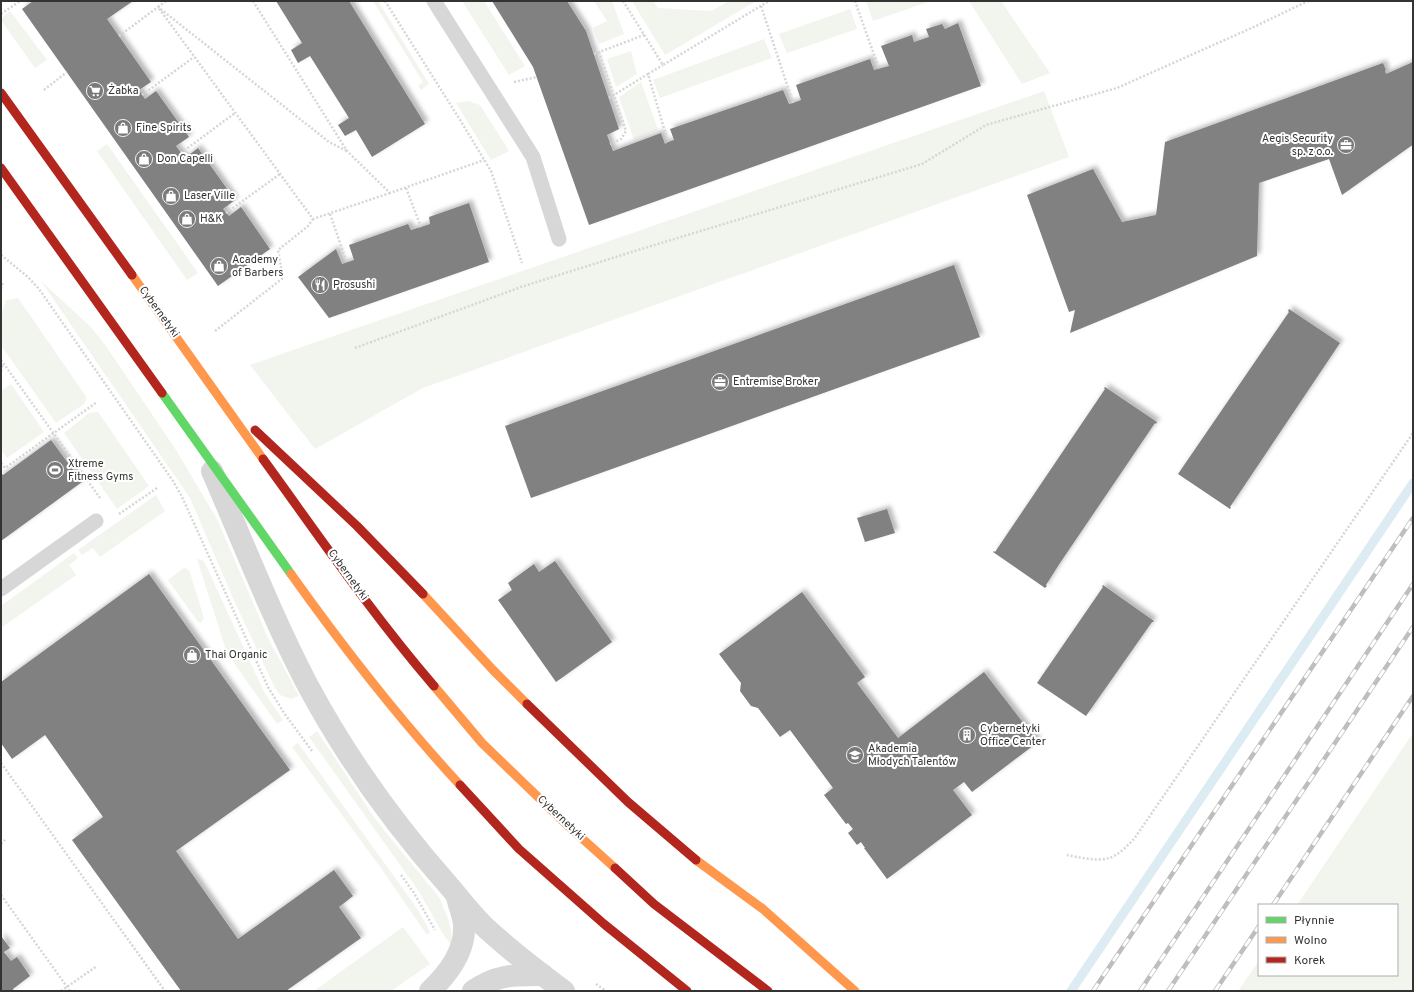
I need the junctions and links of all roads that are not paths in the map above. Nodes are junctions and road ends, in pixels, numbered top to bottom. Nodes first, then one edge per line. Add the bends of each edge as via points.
1 (434, 1) edge
2 (1, 93) edge
3 (1, 168) edge
4 (559, 239) dead end
5 (220, 398) junction
6 (202, 448) junction
7 (96, 521) dead end
8 (1, 589) edge
9 (456, 894) junction
10 (543, 975) junction
11 (430, 991) edge
12 (472, 991) edge
13 (564, 991) edge
14 (687, 991) edge
15 (768, 991) edge
16 (855, 991) edge

1 - 4 lane via 533,157
2 - 5 street, Cybernetyki
3 - 6 street
5 - 15 street, Cybernetyki via 353,584 404,650 482,742 654,904
5 - 16 street via 358,526 498,675 628,802 696,860 763,909
6 - 9 street via 282,632 308,685 346,750 382,803 423,857
6 - 14 street via 338,640 442,766 519,849 604,924
7 - 8 lane
9 - 10 street via 487,929
9 - 11 street via 464,925 460,948 445,976
10 - 12 street via 508,975 494,979
10 - 13 street

